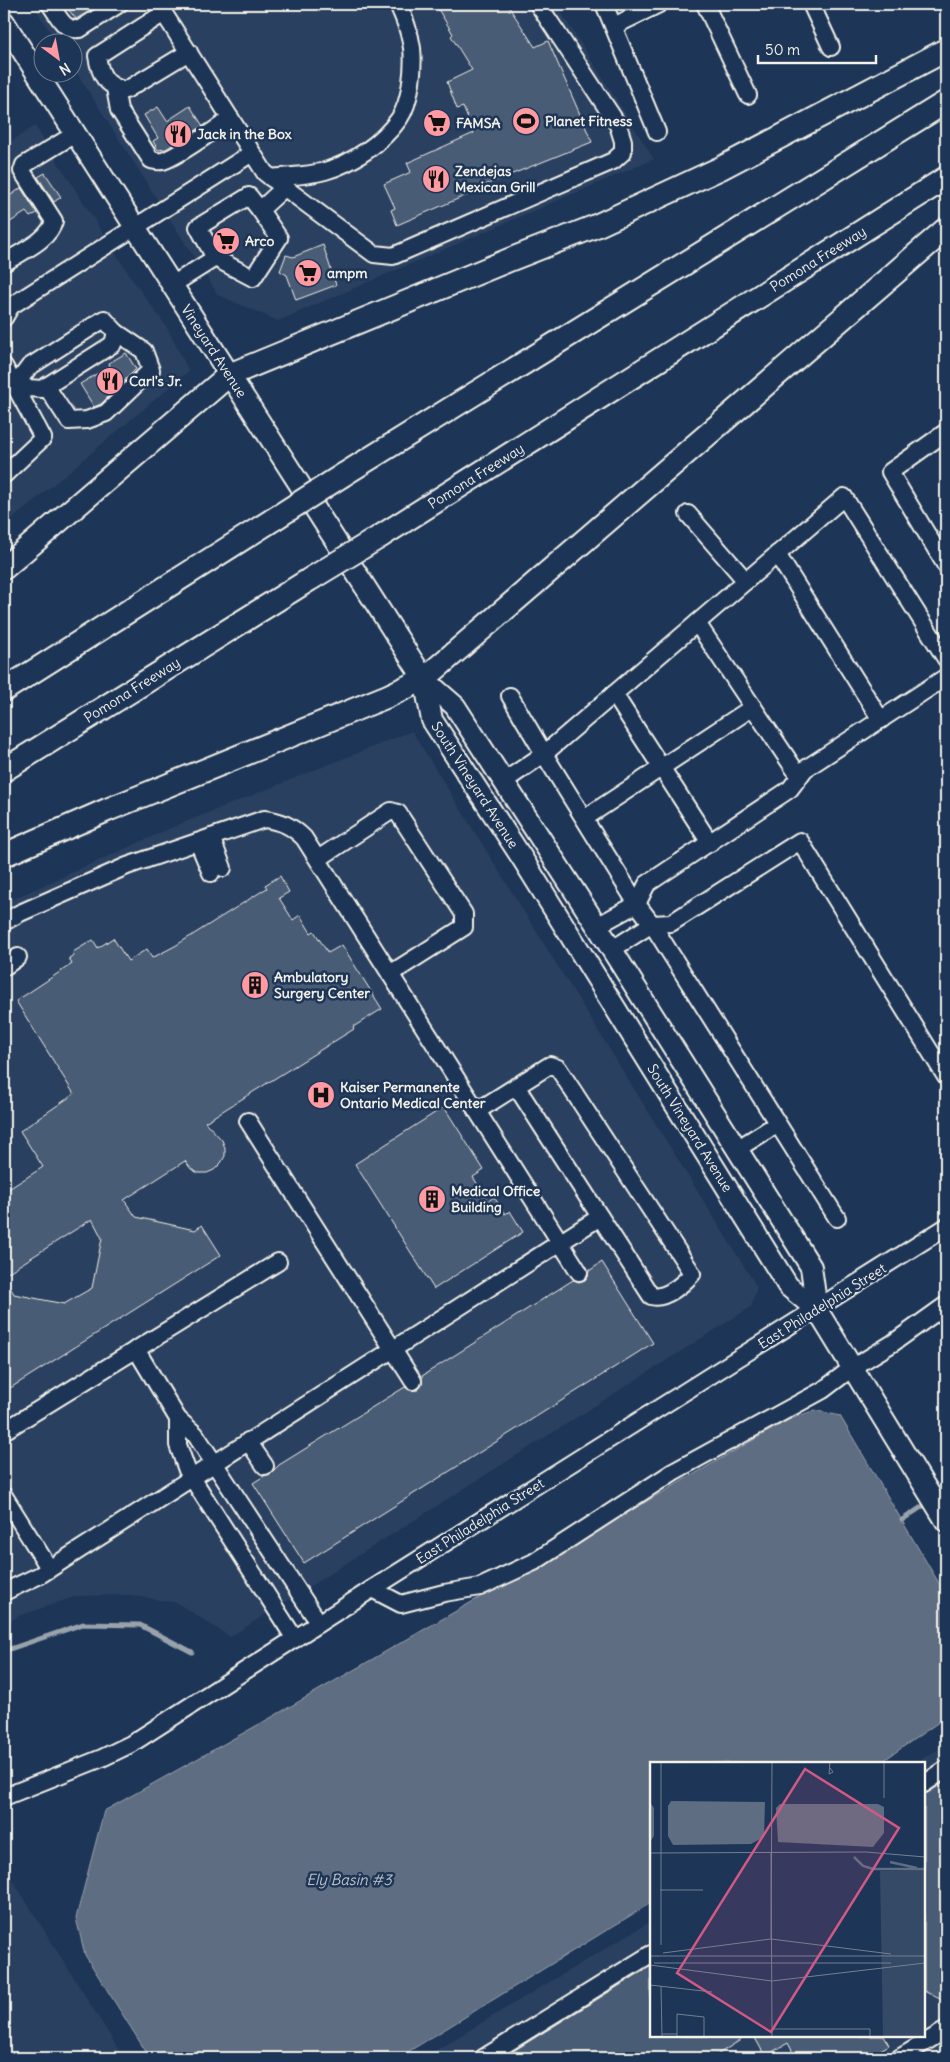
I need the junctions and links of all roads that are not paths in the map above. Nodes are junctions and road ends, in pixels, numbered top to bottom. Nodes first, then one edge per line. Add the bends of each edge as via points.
1 (50, 4) edge
2 (119, 4) edge
3 (398, 4) edge
4 (538, 4) edge
5 (604, 4) edge
6 (659, 4) edge
7 (705, 4) edge
8 (811, 4) edge
9 (161, 8) edge
10 (614, 26) junction
11 (5, 27) edge
12 (831, 48) dead end
13 (946, 50) edge
14 (189, 52) junction
15 (115, 88) junction
16 (748, 95) dead end
17 (946, 102) edge
18 (231, 119) junction
19 (657, 132) dead end
20 (75, 134) junction
21 (252, 153) junction
22 (946, 178) edge
23 (278, 183) junction
24 (260, 210) junction
25 (135, 227) junction
26 (946, 229) edge
27 (216, 258) junction
28 (4, 263) edge
29 (172, 285) junction
30 (6, 306) edge
31 (116, 332) junction
32 (4, 366) edge
33 (229, 375) junction
34 (46, 386) junction
35 (14, 387) junction
36 (946, 432) edge
37 (4, 475) edge
38 (688, 514) dead end
39 (777, 554) junction
40 (946, 566) edge
41 (4, 568) edge
42 (746, 581) junction
43 (697, 623) junction
44 (946, 659) edge
45 (946, 677) edge
46 (424, 679) junction
47 (4, 690) edge
48 (614, 694) junction
49 (510, 696) dead end
50 (753, 707) junction
51 (881, 720) junction
52 (544, 754) junction
53 (661, 767) junction
54 (4, 770) edge
55 (799, 776) junction
56 (503, 782) junction
57 (585, 818) junction
58 (204, 840) junction
59 (710, 843) junction
60 (4, 855) edge
61 (318, 859) junction
62 (217, 870) dead end
63 (637, 904) junction
64 (4, 922) edge
65 (652, 924) junction
66 (597, 926) junction
67 (611, 950) junction
68 (4, 956) edge
69 (4, 967) edge
70 (390, 974) junction
71 (946, 1077) edge
72 (516, 1086) junction
73 (478, 1111) junction
74 (248, 1121) dead end
75 (777, 1124) junction
76 (737, 1149) junction
77 (600, 1217) junction
78 (837, 1218) dead end
79 (946, 1227) edge
80 (561, 1242) junction
81 (278, 1262) dead end
82 (579, 1272) dead end
83 (946, 1305) edge
84 (816, 1310) junction
85 (136, 1349) junction
86 (392, 1349) junction
87 (852, 1368) junction
88 (413, 1381) dead end
89 (178, 1418) junction
90 (4, 1431) edge
91 (248, 1441) junction
92 (214, 1463) junction
93 (265, 1466) dead end
94 (191, 1477) junction
95 (4, 1496) edge
96 (945, 1518) edge
97 (49, 1568) junction
98 (372, 1589) junction
99 (4, 1592) edge
100 (319, 1623) junction
101 (295, 1638) junction
102 (946, 1769) edge
103 (925, 1783) edge
104 (4, 1797) edge
105 (650, 1955) edge
106 (946, 2030) edge
107 (912, 2048) edge
108 (483, 2058) edge
109 (898, 2058) edge

1 - 2 street via 67,28 73,30
3 - 23 street via 409,32 412,64 409,94 400,118 374,146 352,160
4 - 23 street via 618,125 624,141 623,152 613,161 393,256 374,254
5 - 10 street
6 - 10 street
7 - 16 street
8 - 12 street
9 - 14 street
9 - 15 street via 97,56 102,74
10 - 19 street
11 - 20 main road, Vineyard Avenue
13 - 33 highway via 721,168 596,226
14 - 15 street via 126,90
14 - 18 street
15 - 18 street via 119,110 151,160 157,162 164,161
17 - 47 highway, bridge via 343,475
18 - 21 street
20 - 25 main road, Vineyard Avenue
20 - 28 street via 24,165 22,170 54,221 52,229 41,239
21 - 23 street via 265,173
21 - 25 street
22 - 54 highway, Pomona Freeway, bridge
23 - 24 street
24 - 27 street via 249,196 198,227
24 - 27 street via 279,238 254,278
25 - 29 main road, Vineyard Avenue
25 - 30 street
26 - 46 highway
27 - 29 street
29 - 33 main road, Vineyard Avenue
31 - 34 street via 113,344
31 - 34 street via 144,350 151,370 106,413 87,420 69,421
31 - 35 street via 104,319 29,367
32 - 35 street
33 - 41 highway
33 - 46 main road, Vineyard Avenue
34 - 35 street via 42,389
35 - 37 street via 43,438
36 - 40 street via 890,472
38 - 42 street
39 - 42 street
39 - 44 street via 844,497
39 - 51 street
42 - 43 street
43 - 48 street
43 - 50 street
45 - 51 street
46 - 56 main road, South Vineyard Avenue via 455,706
46 - 60 highway
46 - 84 main road, South Vineyard Avenue via 432,720 522,858 788,1286
48 - 52 street
48 - 53 street
49 - 52 street
50 - 53 street
50 - 55 street
51 - 55 street
52 - 56 street
52 - 57 street
53 - 57 street
53 - 59 street
55 - 59 street via 790,788
56 - 66 main road, South Vineyard Avenue
57 - 63 street
58 - 61 street via 264,819 277,821 293,827
58 - 62 street
58 - 64 street via 127,866
59 - 63 street via 647,884
61 - 70 street
61 - 70 street via 391,811 398,813 464,914 464,926
63 - 65 street
63 - 66 street
65 - 67 street
65 - 71 street via 671,923 800,841
65 - 75 street
66 - 67 main road, South Vineyard Avenue
67 - 76 main road, South Vineyard Avenue
68 - 69 street via 18,957
70 - 73 street
72 - 73 street
72 - 77 street
72 - 77 street via 550,1065 558,1068 692,1274 662,1296 651,1296
73 - 80 street
74 - 86 street
75 - 76 street
75 - 78 street
76 - 84 main road, South Vineyard Avenue via 811,1267
77 - 80 street
79 - 84 street, East Philadelphia Street
80 - 82 street
80 - 86 street
81 - 85 street
83 - 87 street
84 - 87 main road, South Vineyard Avenue
84 - 98 street, East Philadelphia Street
85 - 89 street
85 - 90 street
86 - 88 street
86 - 91 street
87 - 96 main road, South Vineyard Avenue
87 - 98 street via 823,1390 673,1472 534,1562 480,1587 402,1604
89 - 92 street via 195,1434
89 - 94 street via 178,1445
91 - 92 street
91 - 93 street
92 - 94 street
92 - 100 street
94 - 97 street
94 - 101 street
95 - 97 street
97 - 99 street
98 - 100 street, East Philadelphia Street
100 - 101 street, East Philadelphia Street
101 - 104 street, East Philadelphia Street via 131,1744
102 - 103 street
105 - 108 street
106 - 107 street
107 - 109 street

